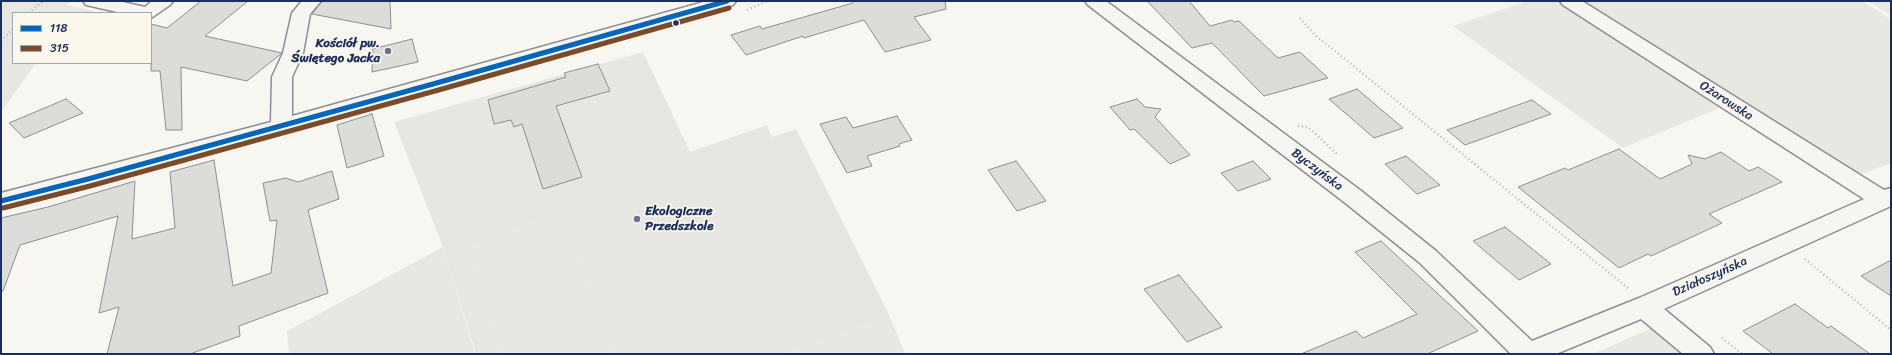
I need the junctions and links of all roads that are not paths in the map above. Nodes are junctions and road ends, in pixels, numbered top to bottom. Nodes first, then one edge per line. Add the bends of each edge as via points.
1 (92, 1) edge
2 (164, 1) edge
3 (312, 1) edge
4 (727, 1) edge
5 (1094, 1) edge
6 (1569, 1) edge
7 (143, 12) edge
8 (149, 12) edge
9 (281, 125) junction
10 (1887, 198) edge
11 (1, 201) edge
12 (1646, 306) junction
13 (1527, 354) edge
14 (1700, 354) edge

1 - 7 street
2 - 8 street
3 - 9 street via 301,13 293,53 282,77
4 - 9 street
5 - 13 street, Byczyńska via 1422,252
6 - 10 street, Ożarowska
9 - 11 street
10 - 12 street, Działoszyńska
12 - 13 street, Działoszyńska
12 - 14 street

